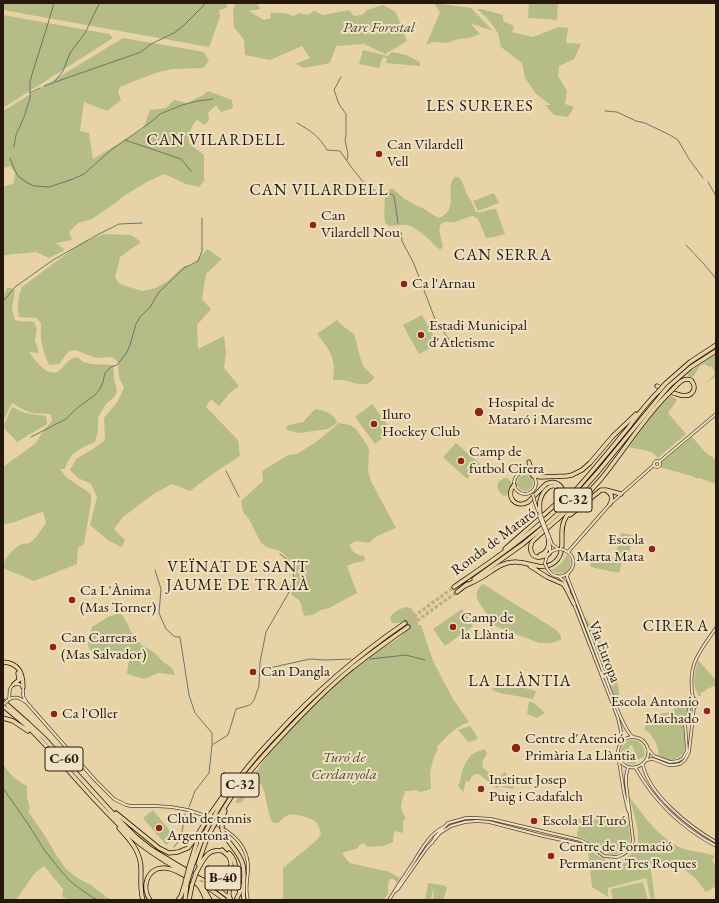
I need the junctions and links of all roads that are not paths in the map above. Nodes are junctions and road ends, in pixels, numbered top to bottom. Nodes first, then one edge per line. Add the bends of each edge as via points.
1 (716, 345) edge
2 (716, 351) edge
3 (656, 386) dead end
4 (671, 387) junction
5 (662, 394) junction
6 (644, 406) junction
7 (716, 414) edge
8 (615, 452) junction
9 (529, 462) dead end
10 (533, 476) junction
11 (545, 476) junction
12 (536, 484) junction
13 (514, 485) junction
14 (519, 493) junction
15 (621, 494) junction
16 (592, 497) junction
17 (535, 503) junction
18 (610, 504) junction
19 (540, 515) junction
20 (537, 521) junction
21 (564, 521) junction
22 (546, 532) junction
23 (539, 536) junction
24 (549, 540) junction
25 (555, 548) junction
26 (568, 552) junction
27 (549, 553) junction
28 (526, 563) junction
29 (568, 574) junction
30 (469, 576) junction
31 (558, 576) junction
32 (465, 586) junction
33 (454, 587) tunnel mouth
34 (457, 592) tunnel mouth
35 (574, 604) junction
36 (405, 623) tunnel mouth
37 (408, 627) tunnel mouth
38 (716, 628) edge
39 (3, 663) edge
40 (14, 684) junction
41 (22, 688) junction
42 (10, 692) junction
43 (23, 694) junction
44 (16, 697) junction
45 (693, 698) junction
46 (3, 700) edge
47 (8, 700) junction
48 (27, 703) junction
49 (3, 705) edge
50 (690, 706) junction
51 (694, 707) junction
52 (3, 718) edge
53 (632, 737) junction
54 (38, 738) junction
55 (623, 740) junction
56 (648, 748) junction
57 (267, 752) junction
58 (618, 757) junction
59 (646, 760) junction
60 (643, 764) junction
61 (628, 767) junction
62 (635, 768) junction
63 (109, 808) junction
64 (107, 813) junction
65 (630, 813) junction
66 (211, 817) junction
67 (211, 826) junction
68 (445, 826) junction
69 (203, 827) junction
70 (716, 842) edge
71 (432, 843) junction
72 (716, 846) edge
73 (222, 850) junction
74 (598, 852) junction
75 (240, 857) junction
76 (190, 867) junction
77 (193, 875) junction
78 (400, 881) junction
79 (226, 882) junction
80 (186, 883) junction
81 (220, 884) junction
82 (400, 887) junction
83 (229, 890) junction
84 (394, 892) junction
85 (223, 893) junction
86 (143, 900) edge
87 (150, 900) edge
88 (178, 900) edge
89 (184, 900) edge
90 (190, 900) edge
91 (206, 900) edge
92 (210, 900) edge
93 (225, 900) edge
94 (230, 900) edge
95 (236, 900) edge
96 (244, 900) edge
97 (248, 900) edge
98 (389, 900) edge

1 - 5 highway, C-32, bridge via 690,362 665,384
2 - 4 highway, C-32 via 691,367
3 - 4 highway via 684,396 694,389 691,380 686,379
4 - 5 highway, C-32, bridge
5 - 6 highway, Ronda de Mataró / C-32
5 - 8 highway, Ronda de Mataró / C-32
5 - 21 highway via 608,471
6 - 11 highway via 582,470 567,476
6 - 30 highway, Ronda de Mataró / C-32 via 596,467 555,510 517,543
7 - 15 street via 659,462 655,462
8 - 23 highway via 596,478
8 - 32 highway, Ronda de Mataró / C-32 via 577,496 552,520
9 - 11 highway via 534,472
10 - 11 highway
10 - 12 street
10 - 13 street via 528,473 521,474 515,479
12 - 14 street via 530,493
12 - 17 street, bridge via 533,495
13 - 14 street
13 - 20 highway via 511,497 516,503 521,504 528,502 548,483 558,484 561,488 561,498
14 - 17 street, bridge via 530,497
15 - 16 highway via 603,490
15 - 18 street
16 - 18 highway via 602,491 608,492 612,498
16 - 21 highway
17 - 19 street
18 - 26 street
19 - 20 highway via 542,494 550,486 558,487 561,492 560,498
19 - 22 street, bridge
20 - 30 highway
21 - 28 highway via 563,546 558,560 544,567
22 - 24 street
22 - 25 street
23 - 24 highway via 532,548 536,555 545,552
23 - 27 highway via 531,544 532,554 539,558
24 - 27 street
25 - 26 street, bridge
25 - 27 street
26 - 29 street via 573,563
27 - 31 street, bridge via 546,559 548,571
28 - 32 highway via 502,564
28 - 35 highway via 547,578 563,584
29 - 31 street
29 - 53 street, Via Europa via 578,607 626,730
30 - 33 highway, Ronda de Mataró / C-32
31 - 35 street, Via Europa via 567,585
32 - 34 highway, C-32
35 - 55 street, Via Europa via 618,718
36 - 66 highway, C-32 via 349,664 318,692 242,770
37 - 57 highway, C-32 via 346,673 295,721
38 - 45 street via 695,661 691,680
39 - 40 highway via 12,665 18,672 19,680
39 - 41 highway via 17,667 21,675
40 - 41 street via 19,684
40 - 42 street
41 - 43 street
42 - 44 street
42 - 47 street
43 - 44 street
43 - 48 street
44 - 47 street
44 - 48 street
45 - 50 street via 688,702
45 - 51 street via 697,702
46 - 63 highway, C-60 via 44,738
47 - 49 street, bridge
48 - 97 street via 114,799 131,806 172,807 195,812 233,836 241,844 248,858
49 - 54 highway, C-60
50 - 51 street
50 - 56 street via 686,724 687,751 683,758 670,762 654,756
51 - 59 street via 690,750 685,760 672,765 653,758
52 - 54 highway via 16,722
53 - 55 street
53 - 56 street via 639,738
54 - 64 highway, C-60
55 - 58 street via 619,745
56 - 59 street
57 - 67 highway, C-32, bridge
57 - 75 highway, bridge via 235,795 222,819 222,830
58 - 61 street
58 - 65 street
59 - 60 street
60 - 62 street
60 - 70 street via 651,783 666,804 692,827
61 - 62 street
61 - 65 street via 626,783
62 - 72 street via 655,796 681,823
63 - 69 highway via 158,848 169,852 188,848
63 - 77 highway, C-60 via 151,849
64 - 77 highway, C-60 via 156,856
64 - 86 highway via 134,845 139,855
65 - 74 street via 633,842 630,849 616,857
66 - 67 highway, bridge
66 - 69 highway, bridge
67 - 76 highway via 203,837
67 - 77 highway
68 - 71 street via 434,837
68 - 74 street via 466,818 487,818 580,840
68 - 78 street via 426,844
69 - 76 highway
71 - 74 street via 449,828 465,822 489,822 585,845
71 - 82 street
73 - 77 highway, B-40 via 210,852
73 - 77 highway, B-40 via 231,861 229,872 224,878 208,882
73 - 79 highway via 232,856 236,866 232,878
75 - 95 highway via 243,874
75 - 96 highway via 244,870
76 - 80 highway, bridge
77 - 81 highway, C-60 via 208,884
77 - 90 highway, bridge
77 - 92 highway
77 - 93 highway, B-40
78 - 82 street
78 - 84 street
79 - 81 main road, C-60
79 - 83 main road via 230,885
80 - 88 highway
80 - 89 highway
81 - 85 main road via 219,889
82 - 84 street
83 - 85 main road
83 - 94 main road
84 - 98 street
85 - 94 main road
87 - 91 highway via 146,892 147,880 154,871 165,868 195,883

